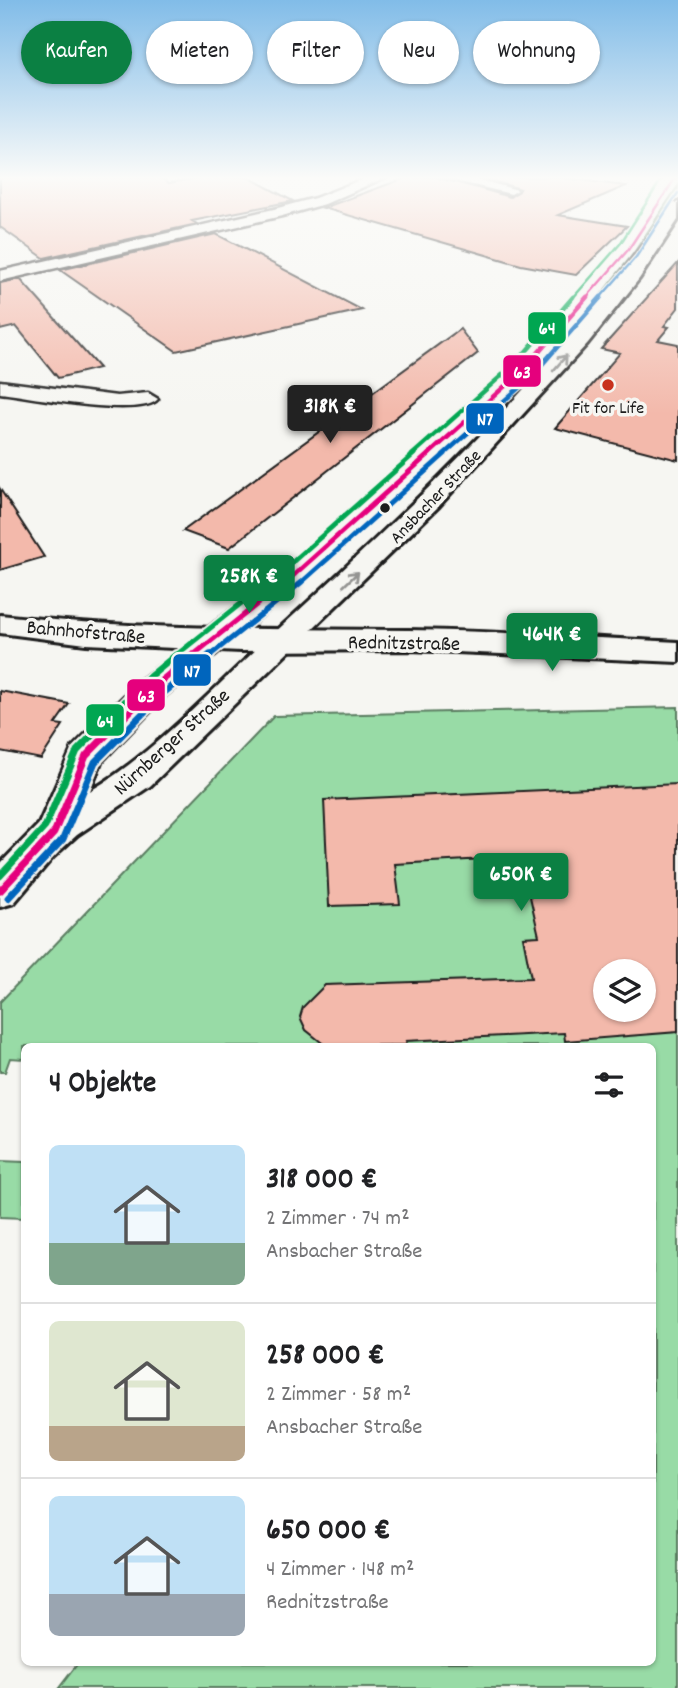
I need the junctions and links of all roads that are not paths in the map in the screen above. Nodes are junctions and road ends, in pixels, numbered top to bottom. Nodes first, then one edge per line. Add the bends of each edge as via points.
1 (89, 256) edge
2 (623, 256) edge
3 (646, 256) edge
4 (0, 276) edge
5 (0, 387) edge
6 (148, 398) dead end
7 (0, 624) edge
8 (213, 639) junction
9 (283, 642) junction
10 (678, 652) edge
11 (54, 833) junction
12 (0, 891) edge

1 - 4 street
2 - 8 main road, Ansbacher Straße via 524,369 295,575
9 -> 3 main road, Ansbacher Straße via 366,565 536,390
5 - 6 street via 117,402
7 - 8 main road, Bahnhofstraße via 86,634
8 - 9 main road, Rednitzstraße
8 - 11 main road, Nürnberger Straße via 154,687 86,756
9 - 10 main road, Rednitzstraße via 411,640
9 - 11 main road, Nürnberger Straße via 135,779
11 - 12 main road, Nürnberger Straße

